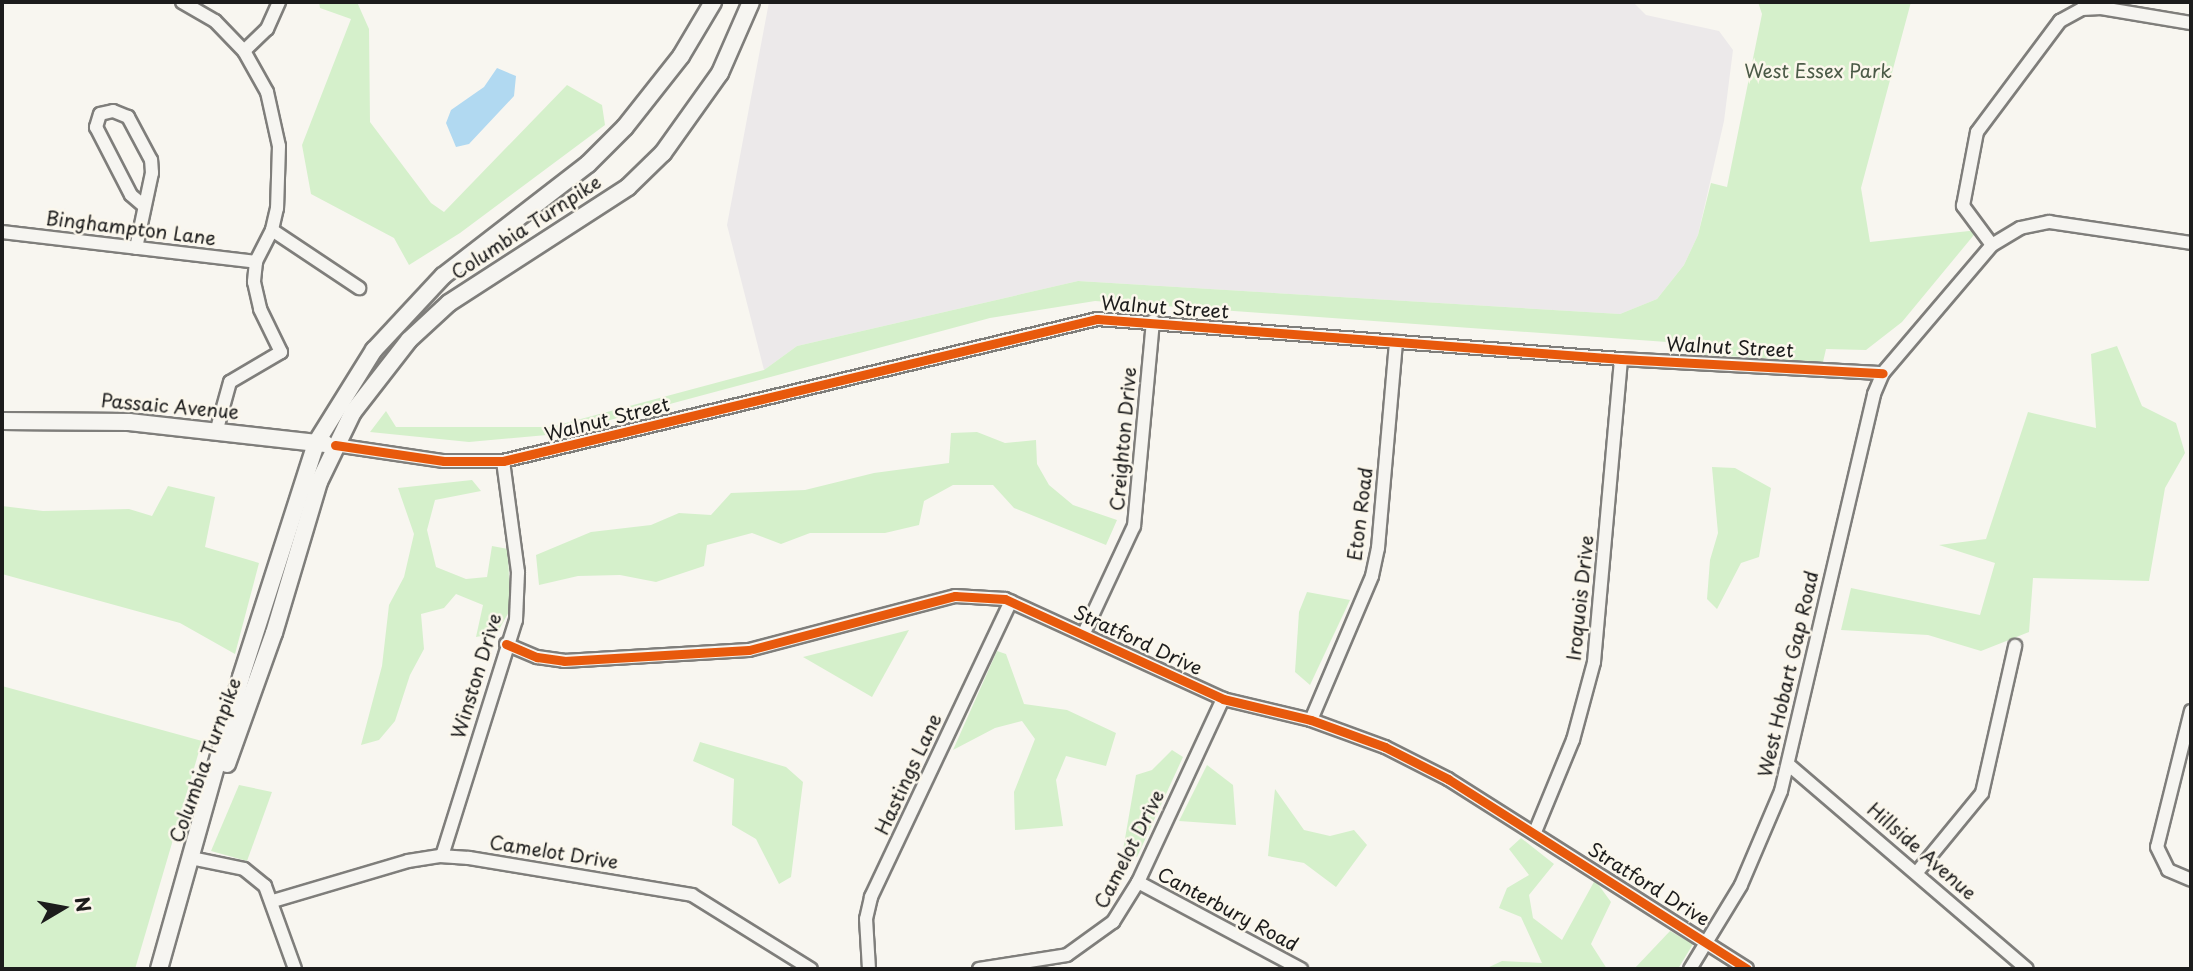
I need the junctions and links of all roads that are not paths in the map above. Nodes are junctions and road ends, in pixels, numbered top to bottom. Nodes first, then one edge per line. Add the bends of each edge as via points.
1 (182, 2) edge
2 (279, 2) edge
3 (713, 2) edge
4 (751, 2) edge
5 (2191, 23) edge
6 (244, 51) junction
7 (143, 205) junction
8 (272, 230) junction
9 (2, 232) edge
10 (2191, 243) edge
11 (1992, 245) junction
12 (136, 248) junction
13 (256, 262) junction
14 (359, 288) dead end
15 (1153, 321) junction
16 (1396, 342) junction
17 (1621, 359) junction
18 (1883, 373) junction
19 (2, 421) edge
20 (217, 429) junction
21 (316, 443) junction
22 (335, 445) junction
23 (503, 461) junction
24 (1011, 601) junction
25 (1084, 634) junction
26 (506, 644) junction
27 (2015, 646) dead end
28 (1223, 699) junction
29 (2191, 711) edge
30 (1311, 720) junction
31 (1789, 765) junction
32 (1535, 832) junction
33 (442, 856) junction
34 (191, 858) junction
35 (1918, 871) junction
36 (2191, 880) edge
37 (1138, 882) junction
38 (273, 901) junction
39 (1707, 942) junction
40 (159, 969) edge
41 (295, 969) edge
42 (811, 969) edge
43 (869, 969) edge
44 (979, 969) edge
45 (1301, 969) edge
46 (1690, 969) edge
47 (1747, 969) edge
48 (2027, 969) edge

1 - 6 street via 215,21
2 - 6 street via 267,29
3 - 21 main road, Columbia Turnpike via 681,56 625,127 588,164 443,276 374,350
4 - 22 main road, Columbia Turnpike via 720,73 663,153 628,187 449,303 379,376
5 - 11 street via 2101,8 2082,9 2060,21 1978,132 1963,206
6 - 8 street via 275,118 280,185
7 - 7 street via 151,160 128,117 113,111 100,114 96,127 131,195
7 - 12 street
8 - 13 street
8 - 14 street
9 - 12 street, Binghampton Lane
10 - 11 street via 2049,222 2020,228
11 - 18 street
12 - 13 street, Binghampton Lane
13 - 20 street via 254,293 281,352 230,382
15 - 16 street, Walnut Street
15 - 23 street, Walnut Street via 1097,319 1059,324
15 - 25 street, Creighton Drive via 1134,526
16 - 17 street, Walnut Street
16 - 30 street, Eton Road via 1372,576
17 - 18 street, Walnut Street
17 - 32 street, Iroquois Drive via 1594,662 1573,740
18 - 31 street, West Hobart Gap Road via 1869,414
19 - 20 main road, Passaic Avenue via 51,418
20 - 21 main road, Passaic Avenue
21 - 22 main road, Passaic Avenue
21 - 34 main road, Columbia Turnpike via 291,510
22 - 23 street, Walnut Street via 444,461
22 - 34 main road, Columbia Turnpike via 319,482 248,709
23 - 26 street, Winston Drive via 519,591
24 - 25 street, Stratford Drive
24 - 26 street, Stratford Drive via 990,595 955,596 749,650 565,661 537,657
24 - 43 street, Hastings Lane via 872,897 865,929
25 - 28 street, Stratford Drive
26 - 33 street, Winston Drive
27 - 35 street via 1982,793
28 - 30 street, Stratford Drive
28 - 37 street, Camelot Drive
29 - 36 street via 2157,847 2168,870
30 - 32 street, Stratford Drive via 1385,747
31 - 35 street, Hillside Avenue
31 - 39 street, West Hobart Gap Road via 1754,860
32 - 39 street, Stratford Drive
33 - 38 street, Camelot Drive
33 - 42 street, Camelot Drive via 536,867 692,895
34 - 38 street via 244,869 265,886
34 - 40 main road
35 - 48 street, Hillside Avenue
37 - 44 street, Camelot Drive via 1113,922 1082,947 1067,955
37 - 45 street, Canterbury Road
38 - 41 street
39 - 46 street, West Hobart Gap Road
39 - 47 street, Stratford Drive

